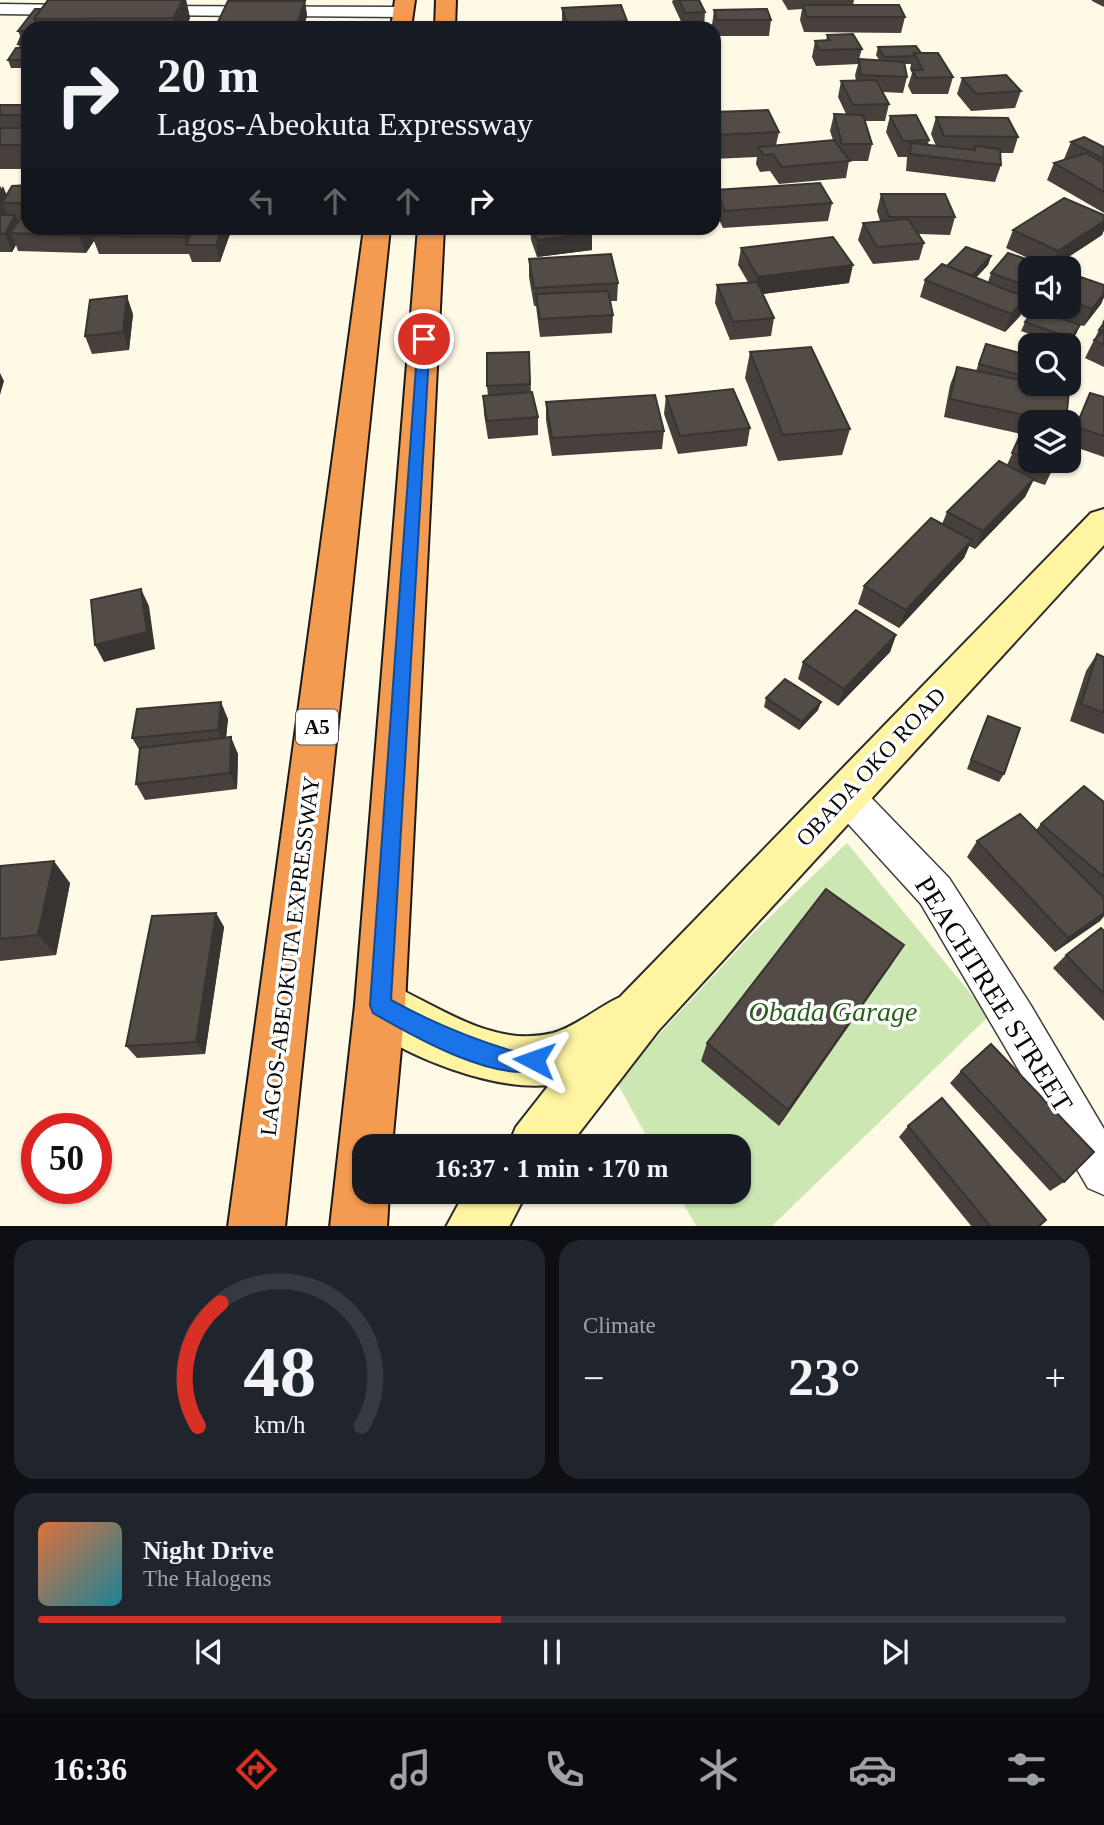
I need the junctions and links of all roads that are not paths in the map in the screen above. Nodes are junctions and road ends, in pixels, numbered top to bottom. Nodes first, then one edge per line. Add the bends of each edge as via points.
1 (446, 0) edge
2 (454, 0) edge
3 (318, 6) edge
4 (0, 9) edge
5 (96, 10) edge
6 (123, 10) edge
7 (403, 13) edge
8 (445, 21) edge
9 (376, 235) edge
10 (432, 235) edge
11 (1104, 522) edge
12 (844, 794) junction
13 (380, 1005) junction
14 (640, 1013) junction
15 (366, 1134) edge
16 (544, 1134) edge
17 (1104, 1172) edge
18 (360, 1204) edge
19 (490, 1204) edge
20 (256, 1226) edge
21 (358, 1226) edge
22 (475, 1226) edge

1 - 2 street
1 - 8 highway
3 - 6 street
3 - 7 street
4 - 5 street
9 - 20 highway, LAGOS-ABEOKUTA EXPRESSWAY / A5
10 - 13 highway
11 - 12 main road, OBADA OKO ROAD
12 - 14 main road, OBADA OKO ROAD
12 - 17 street, PEACHTREE STREET via 935,891
13 - 14 main road via 425,1031 514,1062 554,1058
13 - 15 highway
14 - 16 main road
18 - 21 highway
19 - 22 main road

